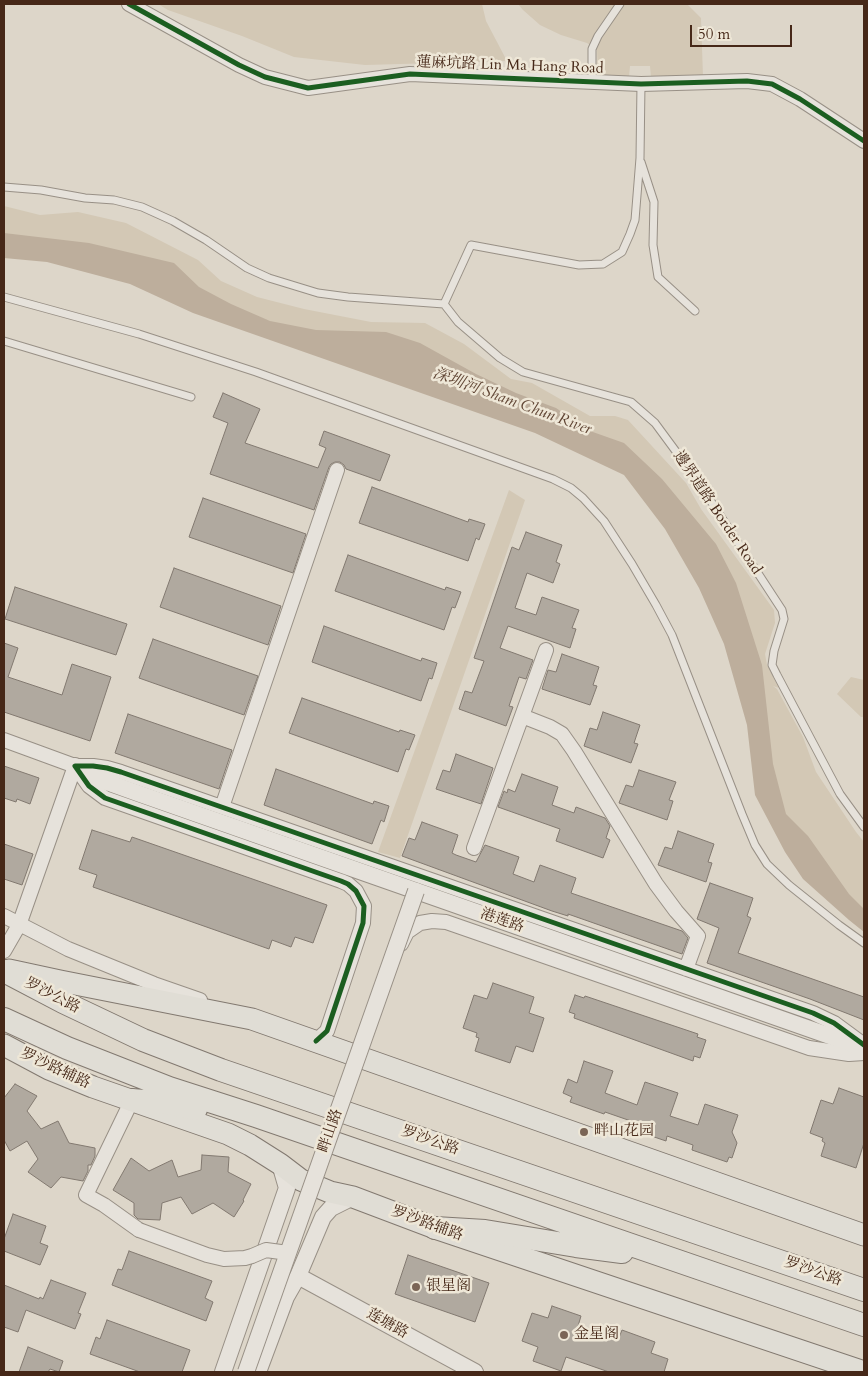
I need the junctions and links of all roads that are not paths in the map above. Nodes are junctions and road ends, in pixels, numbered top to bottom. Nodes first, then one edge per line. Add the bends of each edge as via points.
1 (129, 4) edge
2 (620, 4) edge
3 (592, 82) junction
4 (642, 84) junction
5 (864, 141) edge
6 (640, 158) junction
7 (4, 187) edge
8 (4, 297) edge
9 (444, 304) junction
10 (695, 311) dead end
11 (4, 341) edge
12 (191, 397) dead end
13 (337, 470) dead end
14 (546, 650) dead end
15 (522, 716) junction
16 (4, 740) edge
17 (74, 766) junction
18 (222, 808) junction
19 (864, 827) edge
20 (474, 848) dead end
21 (416, 891) junction
22 (4, 916) edge
23 (19, 925) junction
24 (864, 943) edge
25 (4, 951) edge
26 (686, 969) junction
27 (4, 970) edge
28 (4, 1019) edge
29 (252, 1019) junction
30 (316, 1041) junction
31 (4, 1045) edge
32 (864, 1046) edge
33 (864, 1053) edge
34 (370, 1060) junction
35 (132, 1100) junction
36 (256, 1116) junction
37 (280, 1164) junction
38 (353, 1197) junction
39 (435, 1228) junction
40 (864, 1235) edge
41 (288, 1253) junction
42 (659, 1254) junction
43 (298, 1276) junction
44 (864, 1290) edge
45 (864, 1325) edge
46 (850, 1370) edge
47 (223, 1372) edge
48 (246, 1372) edge
49 (258, 1372) edge
50 (475, 1372) edge

1 - 3 street, 蓮麻坑路 Lin Ma Hang Road via 239,65 308,88 410,74
2 - 3 lane via 592,49
3 - 4 street, 蓮麻坑路 Lin Ma Hang Road
4 - 5 street, 蓮麻坑路 Lin Ma Hang Road via 747,81 772,84
4 - 6 lane
6 - 9 lane via 635,220 622,252 603,264 579,265 471,245
6 - 10 lane via 654,202 653,246 658,277
7 - 9 lane via 114,200 142,207 174,221 247,268 318,293
8 - 24 lane via 139,334 256,372 571,488 604,521 672,634 742,814 767,864
9 - 19 lane, 邊界道路 Border Road via 458,322 500,358 522,372 631,402 655,423 721,515 782,610 784,619 772,665 840,794
11 - 12 lane
13 - 18 street
14 - 15 street
15 - 20 street
15 - 26 street via 562,734 656,884 698,936
16 - 17 street
17 - 18 street via 107,768
17 - 21 street, 港莲路 via 101,780
17 - 23 street
17 - 30 street via 89,786 105,798 341,881 356,891 364,906 364,923 327,1031
18 - 26 street
21 - 32 street, 港莲路
21 - 41 street, 畔山路, bridge
22 - 23 street
23 - 25 street
23 - 29 street via 115,969
26 - 32 street via 813,1013 834,1023
27 - 29 main road
27 - 44 highway, 罗沙公路 via 143,1040 221,1070
28 - 36 highway via 117,1069
29 - 30 main road
30 - 34 main road
31 - 35 main road, 罗沙路辅路 via 50,1069
33 - 34 street via 809,1048 453,924 426,921 404,936 368,1038
34 - 40 main road
35 - 36 highway
35 - 37 main road, 罗沙路辅路 via 228,1134
35 - 41 street, bridge via 86,1195 139,1230 207,1255 238,1259 266,1250
36 - 42 highway
37 - 38 main road, 罗沙路辅路 via 302,1180 330,1192
37 - 47 street via 287,1188
38 - 39 main road, 罗沙路辅路
38 - 43 street via 330,1208 323,1218
39 - 42 highway via 485,1231 576,1246
39 - 46 main road, 罗沙路辅路
41 - 48 street, 畔山路, bridge
42 - 45 highway
43 - 49 street via 286,1297
43 - 50 street, 莲塘路

